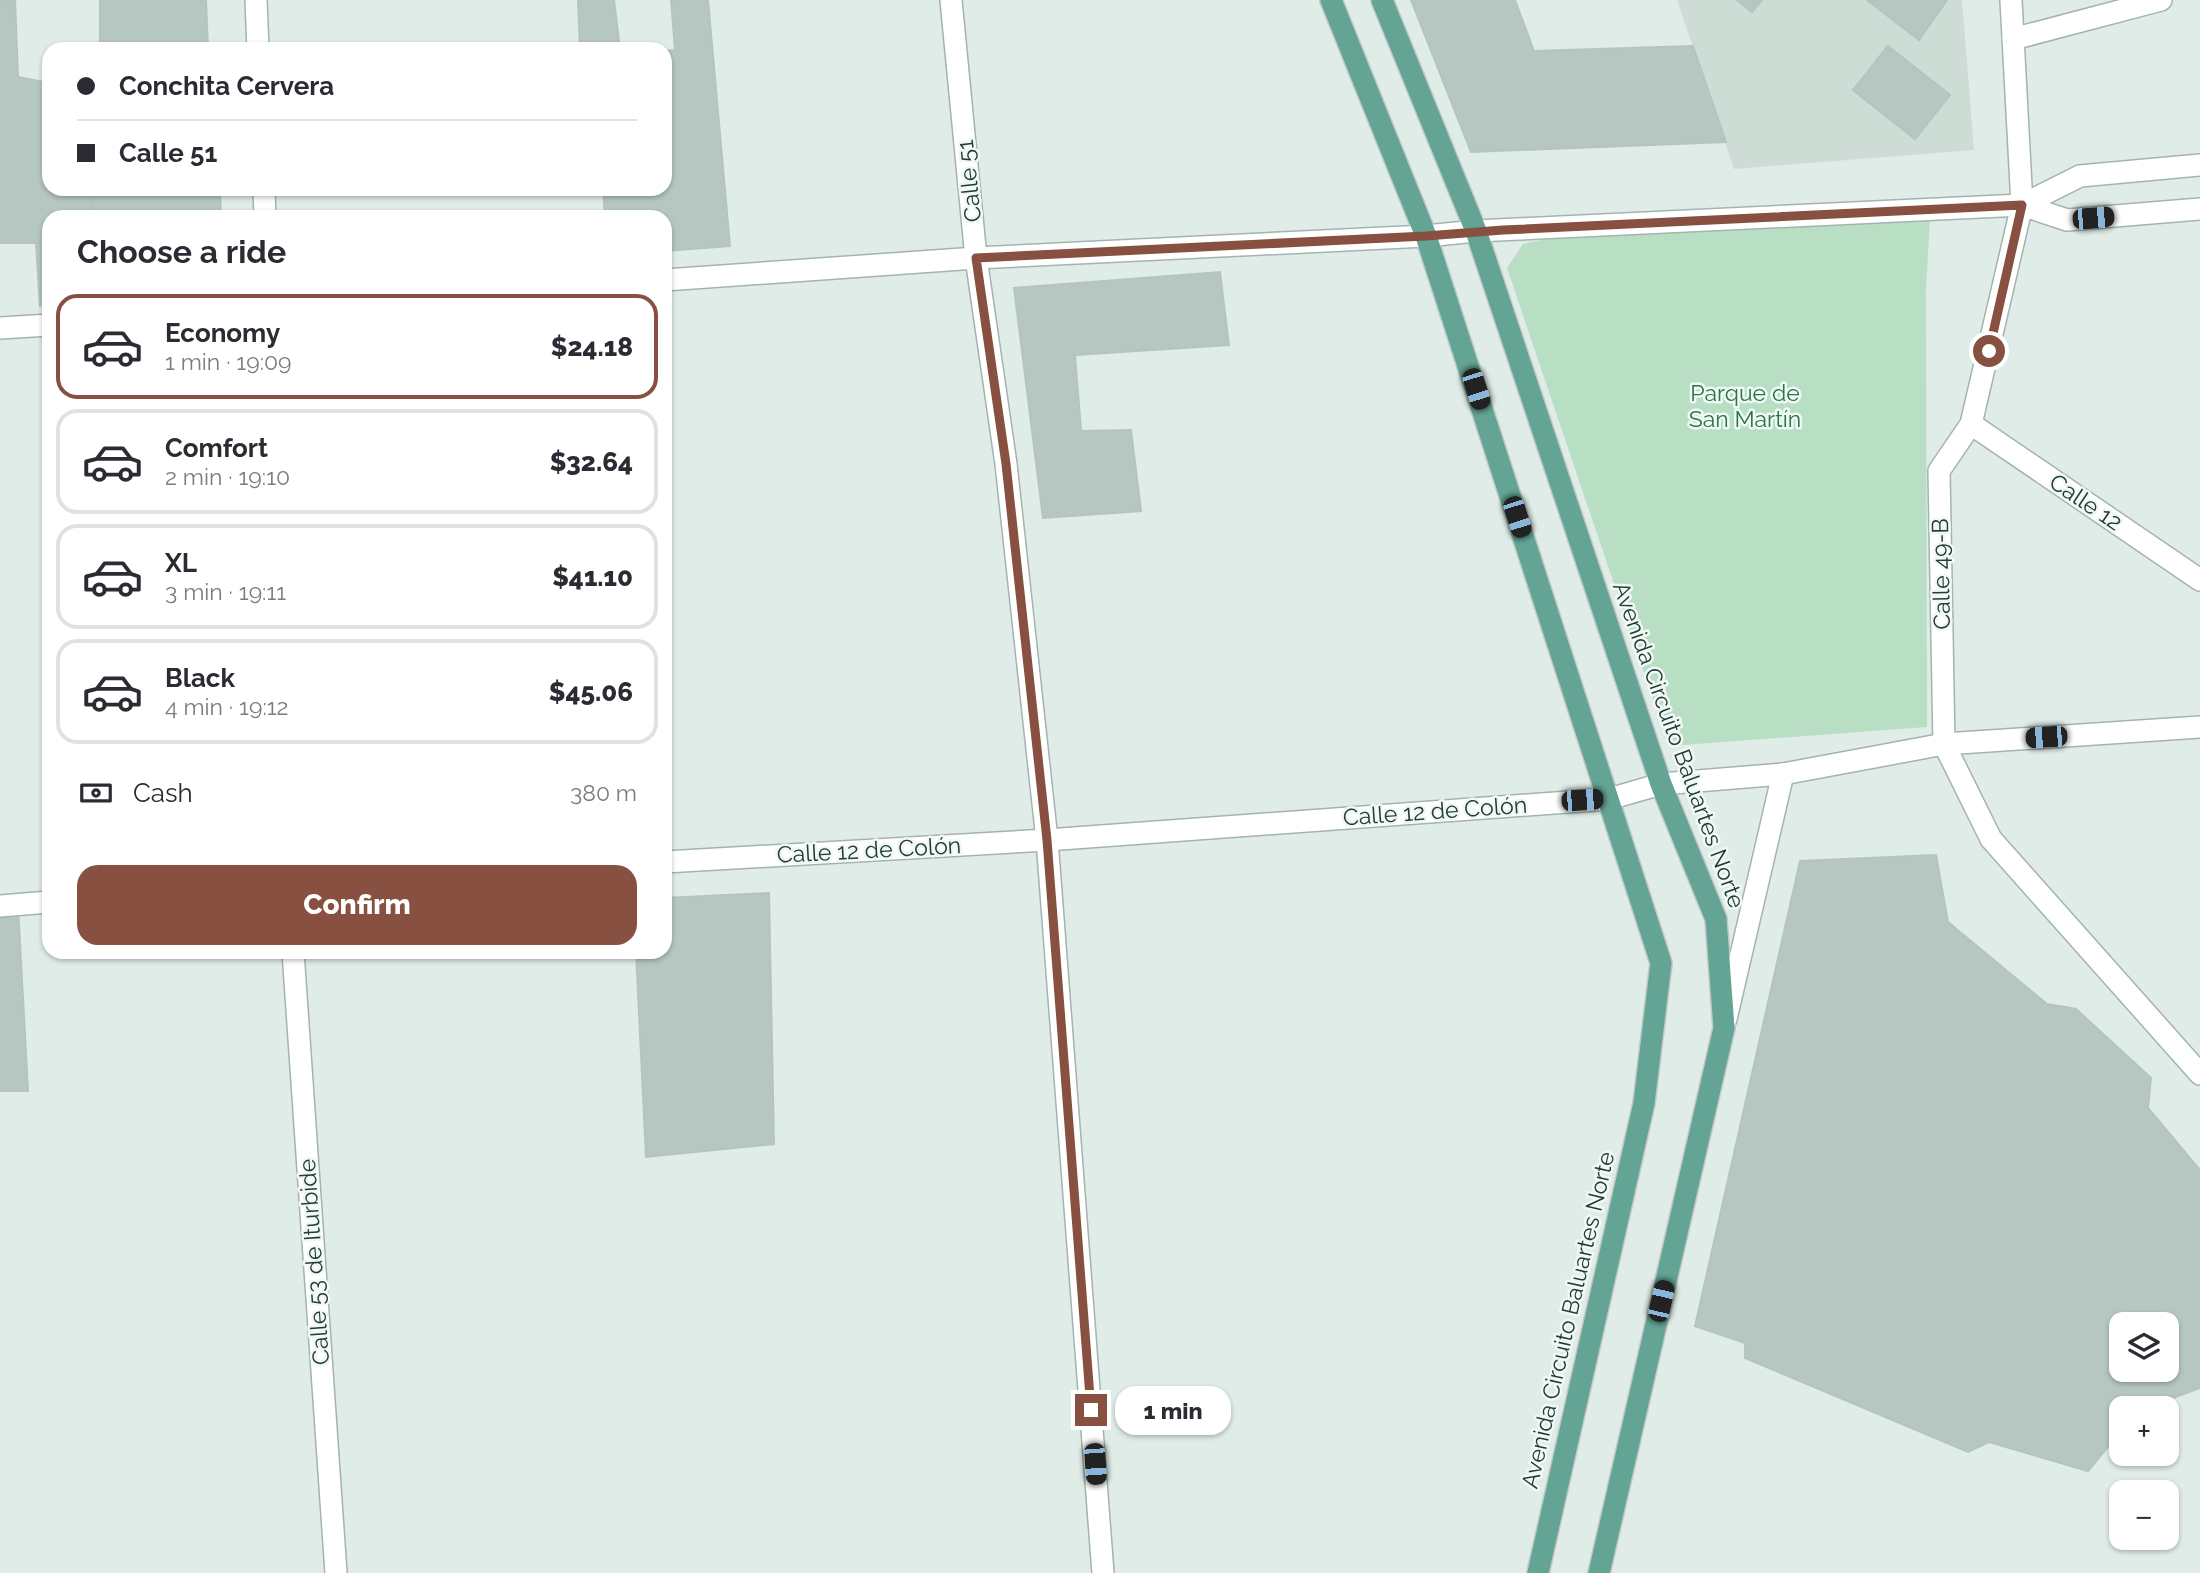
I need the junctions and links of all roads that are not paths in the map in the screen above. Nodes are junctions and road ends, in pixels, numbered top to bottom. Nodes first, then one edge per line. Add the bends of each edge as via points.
1 (256, 0) edge
2 (951, 0) edge
3 (1332, 0) edge
4 (1382, 0) edge
5 (2011, 0) edge
6 (2161, 0) edge
7 (2013, 39) junction
8 (258, 42) edge
9 (2200, 164) edge
10 (2022, 205) junction
11 (2200, 209) edge
12 (1476, 231) junction
13 (1426, 236) junction
14 (976, 258) junction
15 (672, 280) edge
16 (42, 325) edge
17 (0, 328) edge
18 (1972, 424) junction
19 (2200, 580) edge
20 (2200, 727) edge
21 (1944, 744) junction
22 (1783, 774) junction
23 (1661, 784) junction
24 (1609, 799) junction
25 (1047, 840) junction
26 (672, 862) edge
27 (42, 903) edge
28 (0, 906) edge
29 (293, 959) edge
30 (1724, 1028) junction
31 (2200, 1074) edge
32 (336, 1573) edge
33 (1103, 1573) edge
34 (1538, 1573) edge
35 (1599, 1573) edge

1 - 8 street
2 - 14 street, Calle 51
3 - 13 main road, Avenida Circuito Baluartes Norte
4 - 12 main road, Avenida Circuito Baluartes Norte
5 - 7 street, Calle 49-B
6 - 7 street
7 - 10 street, Calle 49-B
9 - 10 street via 2080,176
10 - 11 street via 2067,220
10 - 12 street
10 - 18 street, Calle 49-B
12 - 13 street
12 - 23 main road, Avenida Circuito Baluartes Norte
13 - 14 street
13 - 24 main road, Avenida Circuito Baluartes Norte
14 - 15 street
14 - 25 street, Calle 51 via 1006,464
16 - 17 street
18 - 19 street, Calle 12
18 - 21 street, Calle 49-B via 1939,471
20 - 21 street, Calle 12 de Colón
21 - 22 street, Calle 12 de Colón
21 - 31 street, Calle 49-B via 1991,839
22 - 23 street, Calle 12 de Colón
22 - 30 street
23 - 24 street, Calle 12 de Colón
23 - 30 main road, Avenida Circuito Baluartes Norte via 1716,919
24 - 25 street, Calle 12 de Colón
24 - 34 main road, Avenida Circuito Baluartes Norte via 1661,963 1644,1102
25 - 26 street, Calle 12 de Colón
25 - 33 street, Calle 51
27 - 28 street
29 - 32 street, Calle 53 de Iturbide
30 - 35 main road, Avenida Circuito Baluartes Norte

